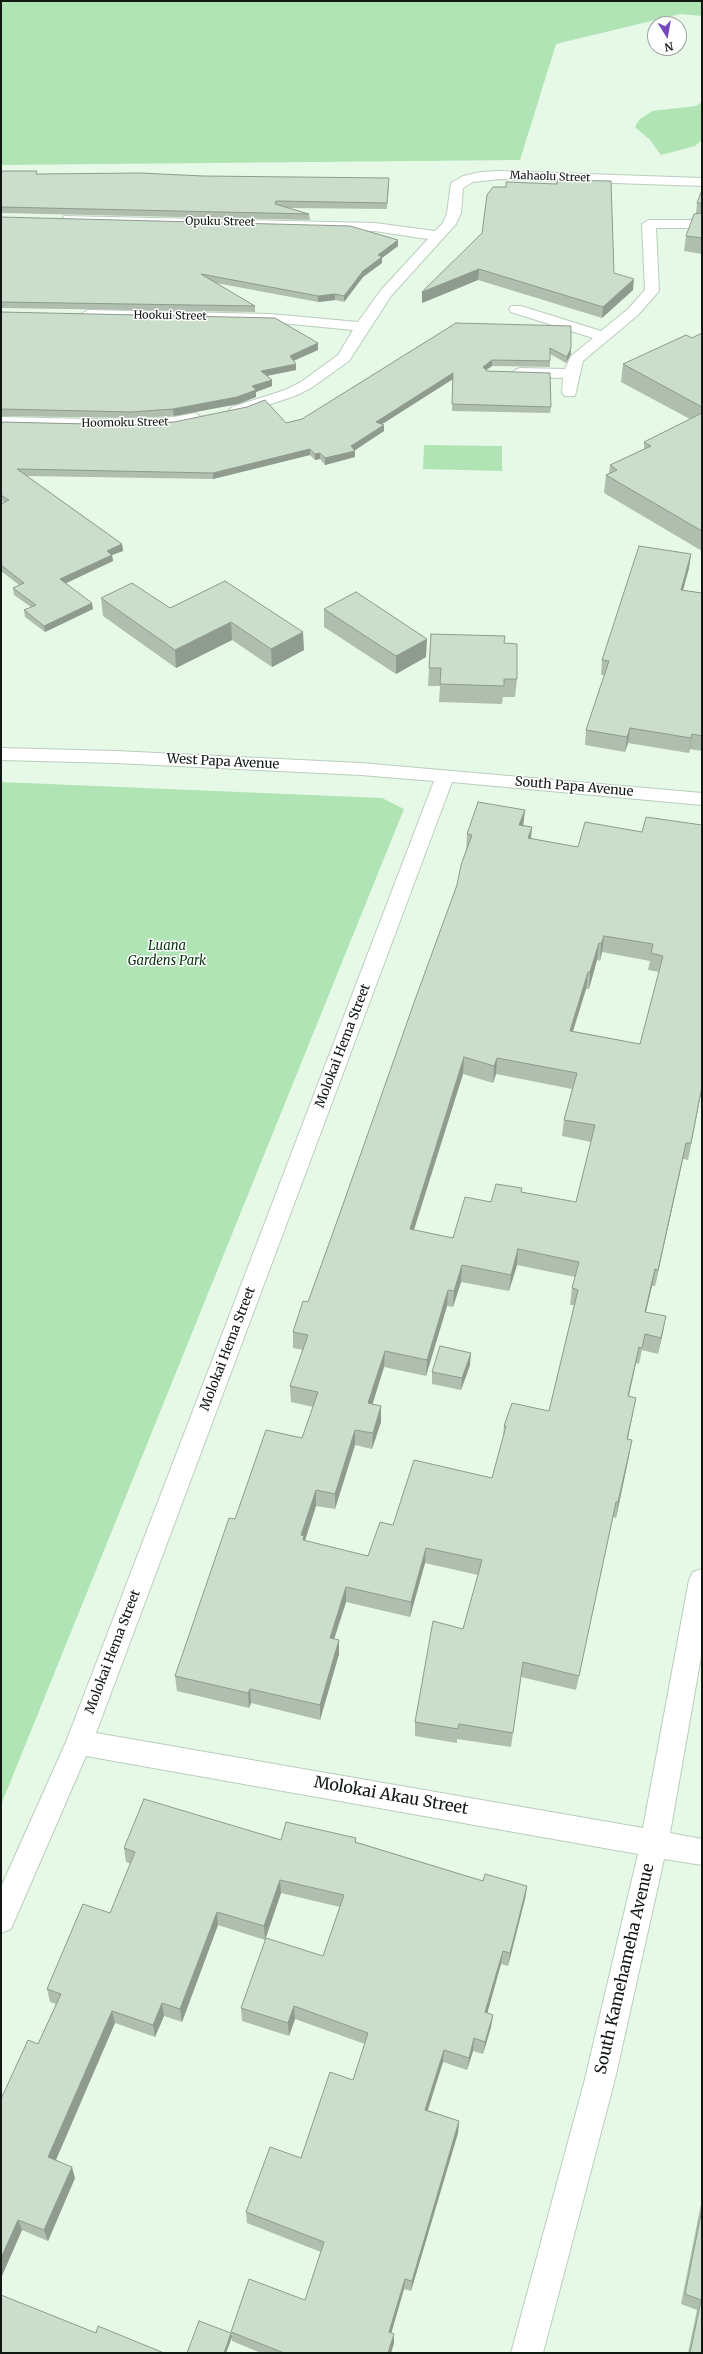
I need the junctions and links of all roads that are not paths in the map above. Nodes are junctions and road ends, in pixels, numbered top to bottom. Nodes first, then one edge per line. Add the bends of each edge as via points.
1 (702, 182) edge
2 (52, 219) edge
3 (702, 224) edge
4 (438, 236) junction
5 (516, 309) dead end
6 (71, 314) edge
7 (362, 327) junction
8 (603, 336) junction
9 (507, 373) edge
10 (571, 374) junction
11 (570, 393) dead end
12 (1, 422) edge
13 (1, 754) edge
14 (445, 776) junction
15 (702, 799) edge
16 (702, 1580) edge
17 (79, 1742) junction
18 (654, 1843) junction
19 (702, 1852) edge
20 (1, 1919) edge
21 (527, 2353) edge

1 - 4 street, Mahaolu Street via 481,176 468,179 456,186 454,213 449,224
2 - 4 street, Opuku Street via 375,227
3 - 8 street via 649,224 652,291 633,312
4 - 7 street, Hoomoku Street via 386,293
5 - 8 street
6 - 7 street, Hookui Street via 270,318
7 - 12 street, Hoomoku Street via 344,358 306,385 242,409 174,422 132,425
8 - 10 street via 576,359
9 - 10 street
10 - 11 street
13 - 14 street, West Papa Avenue via 240,762
14 - 15 street, South Papa Avenue
14 - 17 street, Molokai Hema Street
16 - 18 street, South Kamehameha Avenue
17 - 18 street, Molokai Akau Street
17 - 20 street, Molokai Hema Street
18 - 19 street, Molokai Akau Street
18 - 21 street, South Kamehameha Avenue via 600,2079

